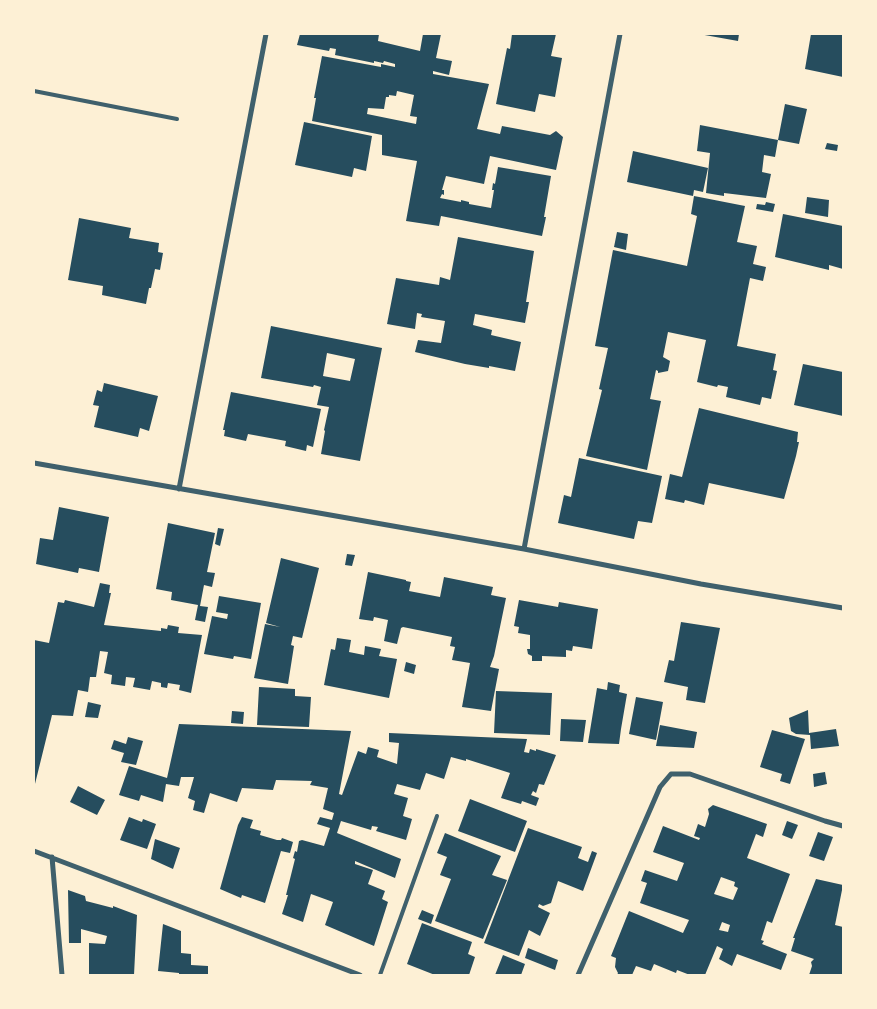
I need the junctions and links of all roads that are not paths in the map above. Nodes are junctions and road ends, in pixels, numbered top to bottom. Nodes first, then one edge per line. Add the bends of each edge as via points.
1 (266, 34) edge
2 (620, 34) edge
3 (34, 91) edge
4 (178, 119) dead end
5 (34, 463) edge
6 (179, 489) junction
7 (524, 549) junction
8 (843, 608) edge
9 (437, 816) dead end
10 (843, 826) edge
11 (34, 850) edge
12 (52, 857) junction
13 (62, 975) edge
14 (360, 975) edge
15 (380, 975) edge
16 (578, 975) edge

1 - 6 street
2 - 7 street
3 - 4 lane
5 - 6 street
6 - 7 street
7 - 8 street
9 - 15 lane
10 - 16 street via 690,774 671,774 660,787
11 - 12 street
12 - 13 street
12 - 14 street

